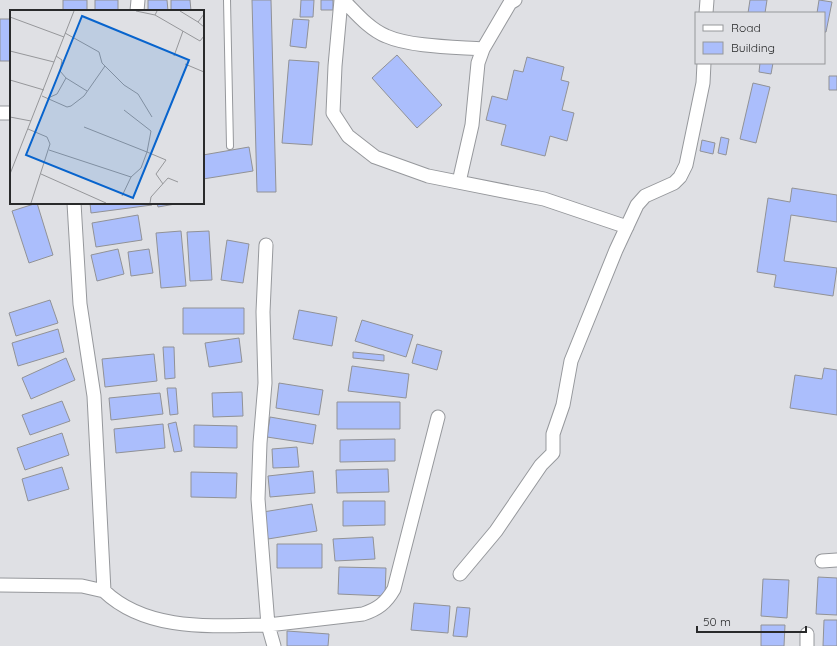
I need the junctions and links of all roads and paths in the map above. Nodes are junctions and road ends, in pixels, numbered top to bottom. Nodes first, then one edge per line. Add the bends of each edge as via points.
1 (227, 0) edge
2 (342, 0) edge
3 (515, 0) edge
4 (707, 0) edge
5 (706, 12) edge
6 (484, 49) junction
7 (704, 64) edge
8 (230, 146) dead end
9 (459, 182) junction
10 (74, 204) edge
11 (627, 227) junction
12 (266, 245) dead end
13 (438, 417) dead end
14 (822, 560) dead end
15 (837, 560) edge
16 (460, 574) dead end
17 (0, 585) edge
18 (104, 591) junction
19 (268, 625) junction
20 (274, 646) edge

1 - 8 lane
2 - 6 street via 365,22 385,36 422,45
2 - 9 street via 333,114 348,136 375,157 428,176
3 - 6 street via 510,3
4 - 5 street
6 - 9 street via 478,63 472,125
7 - 11 street via 703,83 686,165 680,177 668,187 645,196 637,205
9 - 11 street via 544,199
10 - 18 street via 80,304 94,396
11 - 16 street via 571,361 563,405 553,434 553,453 541,465 496,532
12 - 19 street via 263,312 265,383 258,499
13 - 19 street via 394,589 386,602 376,610 363,614
14 - 15 street
17 - 18 street via 82,586
18 - 19 street via 116,603 132,611 174,624
19 - 20 street

